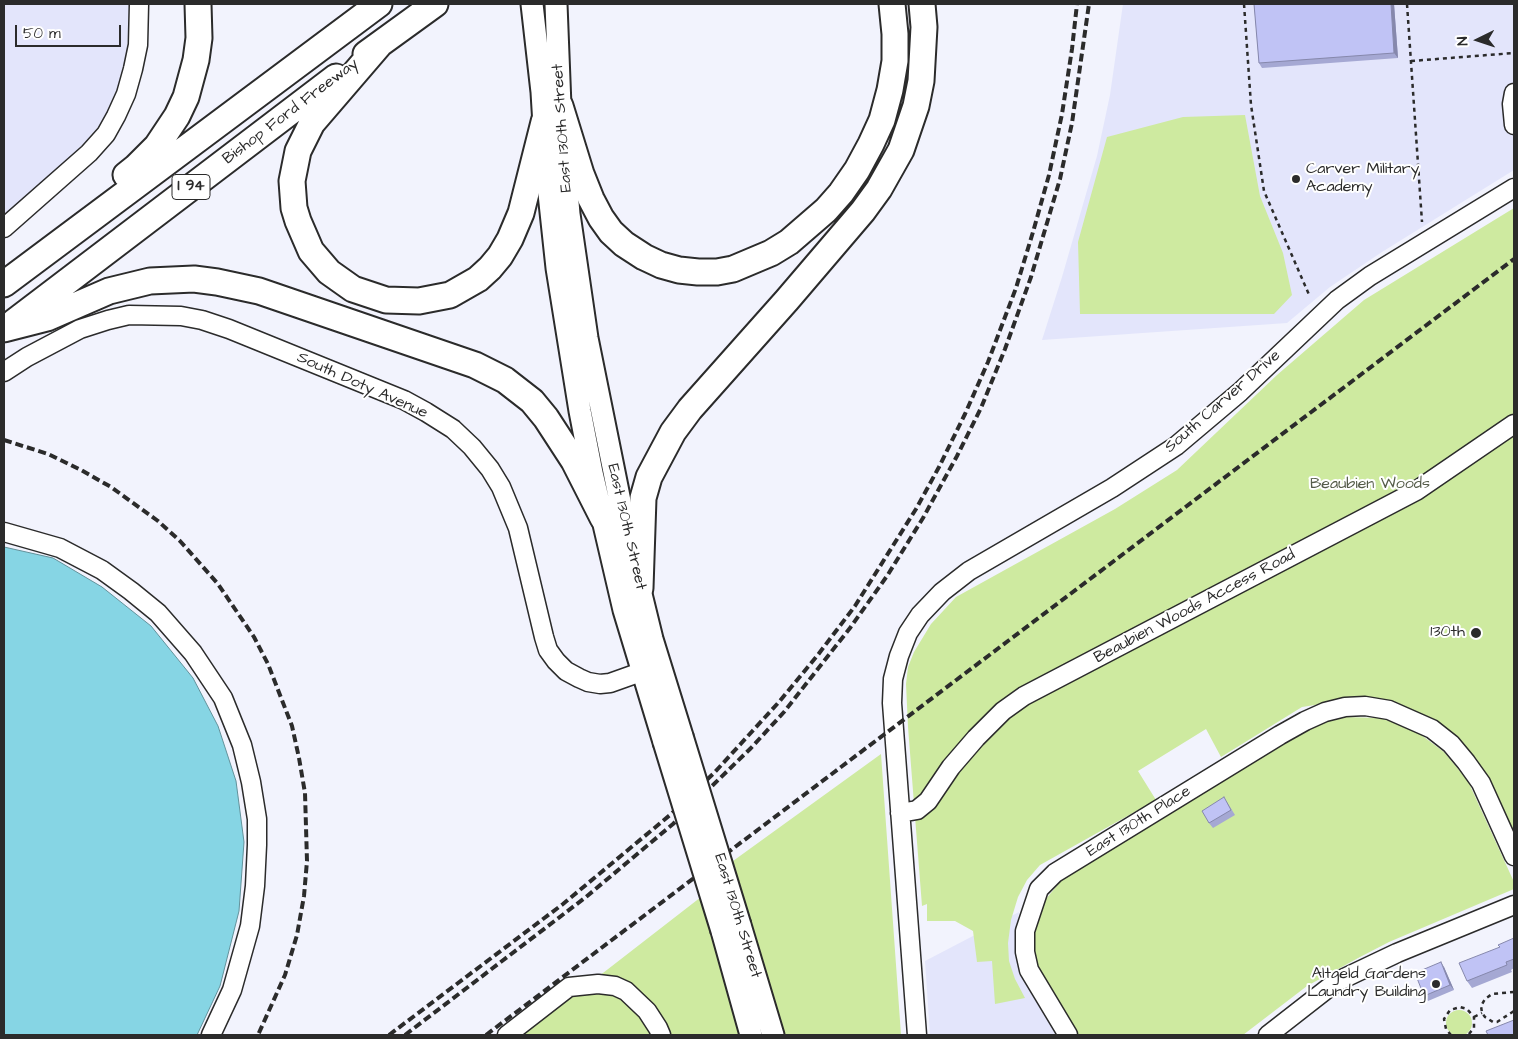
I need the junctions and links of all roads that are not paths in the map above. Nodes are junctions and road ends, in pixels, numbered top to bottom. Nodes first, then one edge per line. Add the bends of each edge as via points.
1 (140, 4) edge
2 (198, 4) edge
3 (379, 4) edge
4 (434, 4) edge
5 (532, 4) edge
6 (556, 4) edge
7 (892, 4) edge
8 (922, 4) edge
9 (379, 45) junction
10 (1514, 93) edge
11 (552, 114) junction
12 (1514, 125) edge
13 (1514, 188) edge
14 (4, 228) edge
15 (67, 237) junction
16 (4, 284) edge
17 (4, 329) edge
18 (4, 372) edge
19 (1514, 424) edge
20 (603, 518) junction
21 (4, 532) edge
22 (640, 588) junction
23 (652, 668) junction
24 (900, 813) junction
25 (1514, 856) edge
26 (1514, 904) edge
27 (731, 928) junction
28 (211, 1035) edge
29 (507, 1035) edge
30 (661, 1035) edge
31 (751, 1035) edge
32 (773, 1035) edge
33 (917, 1035) edge
34 (1068, 1035) edge
35 (1268, 1035) edge

1 - 14 street via 133,69 126,94 106,134 89,154
2 - 15 highway via 196,60 177,116 156,146 136,167 103,192
3 - 15 highway, Bishop Ford Freeway / I 94
4 - 9 highway, Bishop Ford Freeway / I 94
5 - 11 main road, East 130th Street
6 - 11 main road, East 130th Street
7 - 11 highway via 895,61 890,90 882,120 857,170 826,210 789,242 733,269 717,272 679,270 644,257 624,244 597,211
8 - 22 highway via 921,80 901,150 863,211 673,432 652,470 643,498
9 - 11 highway via 312,123 298,151 292,181 294,208 311,251 329,272 353,288 386,300 419,301 450,294 484,274 500,256 521,213
9 - 17 highway, Bishop Ford Freeway / I 94
10 - 12 street
11 - 20 main road, East 130th Street via 557,268 566,332
11 - 22 main road, East 130th Street via 586,338
13 - 24 street, South Carver Drive via 1403,255 1337,300 1240,392 1176,446 1112,488 969,571 942,592 908,633 894,679 892,703
15 - 16 highway, Bishop Ford Freeway / I 94
17 - 20 highway via 47,318 109,291 150,281 194,279 258,290 475,365 505,380 525,395 546,418 574,460
18 - 23 street, South Doty Avenue via 55,342 98,323 130,315 180,316 229,329 404,400 453,429 472,447 501,487 518,528 548,650 556,661 578,678 600,684
19 - 24 street, Beaubien Woods Access Road via 1416,491 1024,696 1003,711 976,738 950,767 928,801 917,810
20 - 23 main road, East 130th Street via 624,610
21 - 28 street via 60,548 102,570 131,591 158,613 193,653 223,698 242,745 251,782 257,818 257,845 250,926 232,990
22 - 23 main road, East 130th Street via 652,639
23 - 27 main road, East 130th Street, bridge
24 - 33 street
25 - 34 street, East 130th Place via 1481,783 1451,744 1432,729 1389,710 1365,706 1345,707 1305,720 1055,873 1039,889 1025,931 1025,952 1029,970
26 - 35 street via 1397,952 1336,982
27 - 31 main road, East 130th Street
27 - 32 main road, East 130th Street
29 - 30 street via 569,987 598,984 626,991 647,1011

